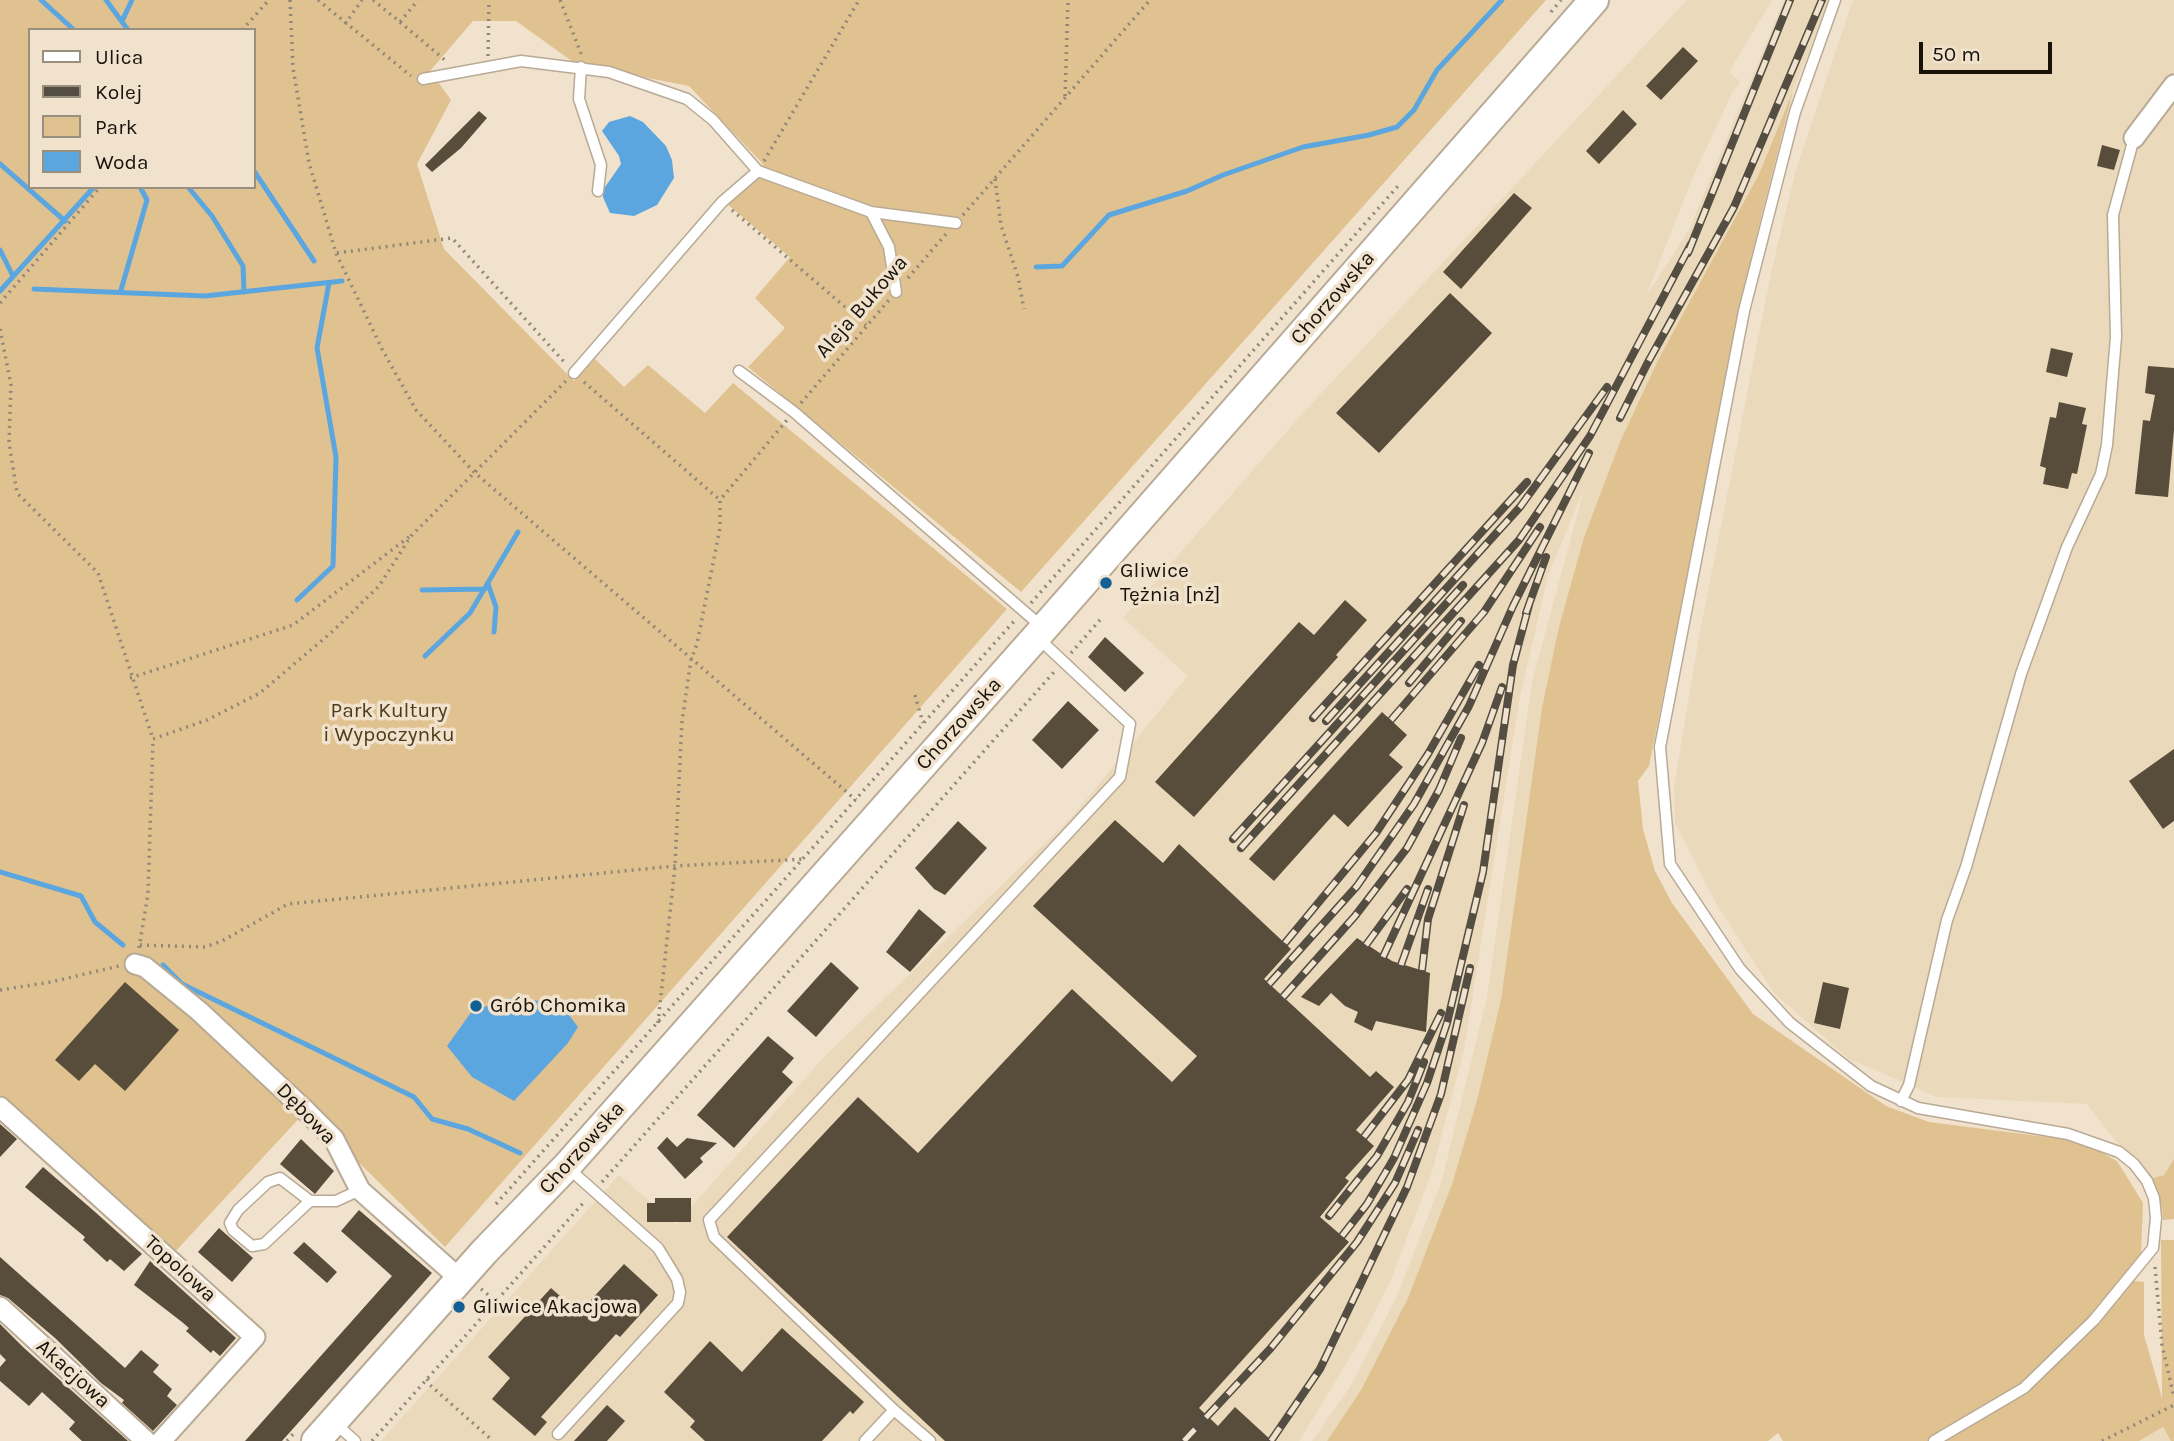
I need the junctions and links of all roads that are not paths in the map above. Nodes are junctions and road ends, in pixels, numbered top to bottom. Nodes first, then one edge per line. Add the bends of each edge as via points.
1 (1594, 0) edge
2 (1835, 0) edge
3 (584, 67) junction
4 (423, 79) road end
5 (2174, 85) edge
6 (2134, 138) joint
7 (758, 171) junction
8 (598, 191) dead end
9 (871, 212) junction
10 (956, 223) road end
11 (896, 292) road end
12 (739, 371) dead end
13 (574, 373) road end
14 (1035, 625) junction
15 (136, 959) road end
16 (1901, 1101) junction
17 (0, 1107) edge
18 (566, 1167) junction
19 (360, 1190) junction
20 (310, 1201) junction
21 (469, 1283) junction
22 (0, 1307) edge
23 (894, 1410) junction
24 (324, 1431) edge
25 (558, 1434) dead end
26 (146, 1441) edge
27 (161, 1441) edge
28 (355, 1441) edge
29 (865, 1441) edge
30 (930, 1441) edge
31 (1934, 1441) edge

1 - 14 main road, Chorzowska
2 - 16 lane via 1795,112 1744,311 1660,747 1670,864 1740,970 1790,1023 1871,1086
3 - 4 lane via 542,61 488,65
3 - 7 lane via 687,100 713,120
3 - 8 lane via 579,99 601,165
5 - 6 street
6 - 16 lane via 2113,215 2116,337 2101,474 2067,547 2021,674 1947,920 1909,1085
7 - 9 lane
7 - 13 lane via 722,202
9 - 10 lane
9 - 11 lane via 889,247
12 - 14 lane via 794,412
14 - 18 main road, Chorzowska
14 - 23 lane via 1064,661 1130,724 1120,777 709,1220 714,1237
15 - 19 street, Dębowa via 199,1011 334,1139
16 - 31 lane via 1965,1119 2068,1134 2119,1152 2134,1164 2154,1198 2156,1218 2153,1248 2094,1320 2024,1388
17 - 27 street, Topolowa via 255,1337
18 - 21 main road, Chorzowska
18 - 25 lane via 658,1248 680,1292 678,1303
19 - 20 lane via 335,1200
19 - 21 street, Dębowa
20 - 20 lane via 264,1244 252,1246 230,1223 268,1182 279,1178
21 - 24 main road, Chorzowska
22 - 26 street, Akacjowa
23 - 29 lane
23 - 30 lane
24 - 28 lane

